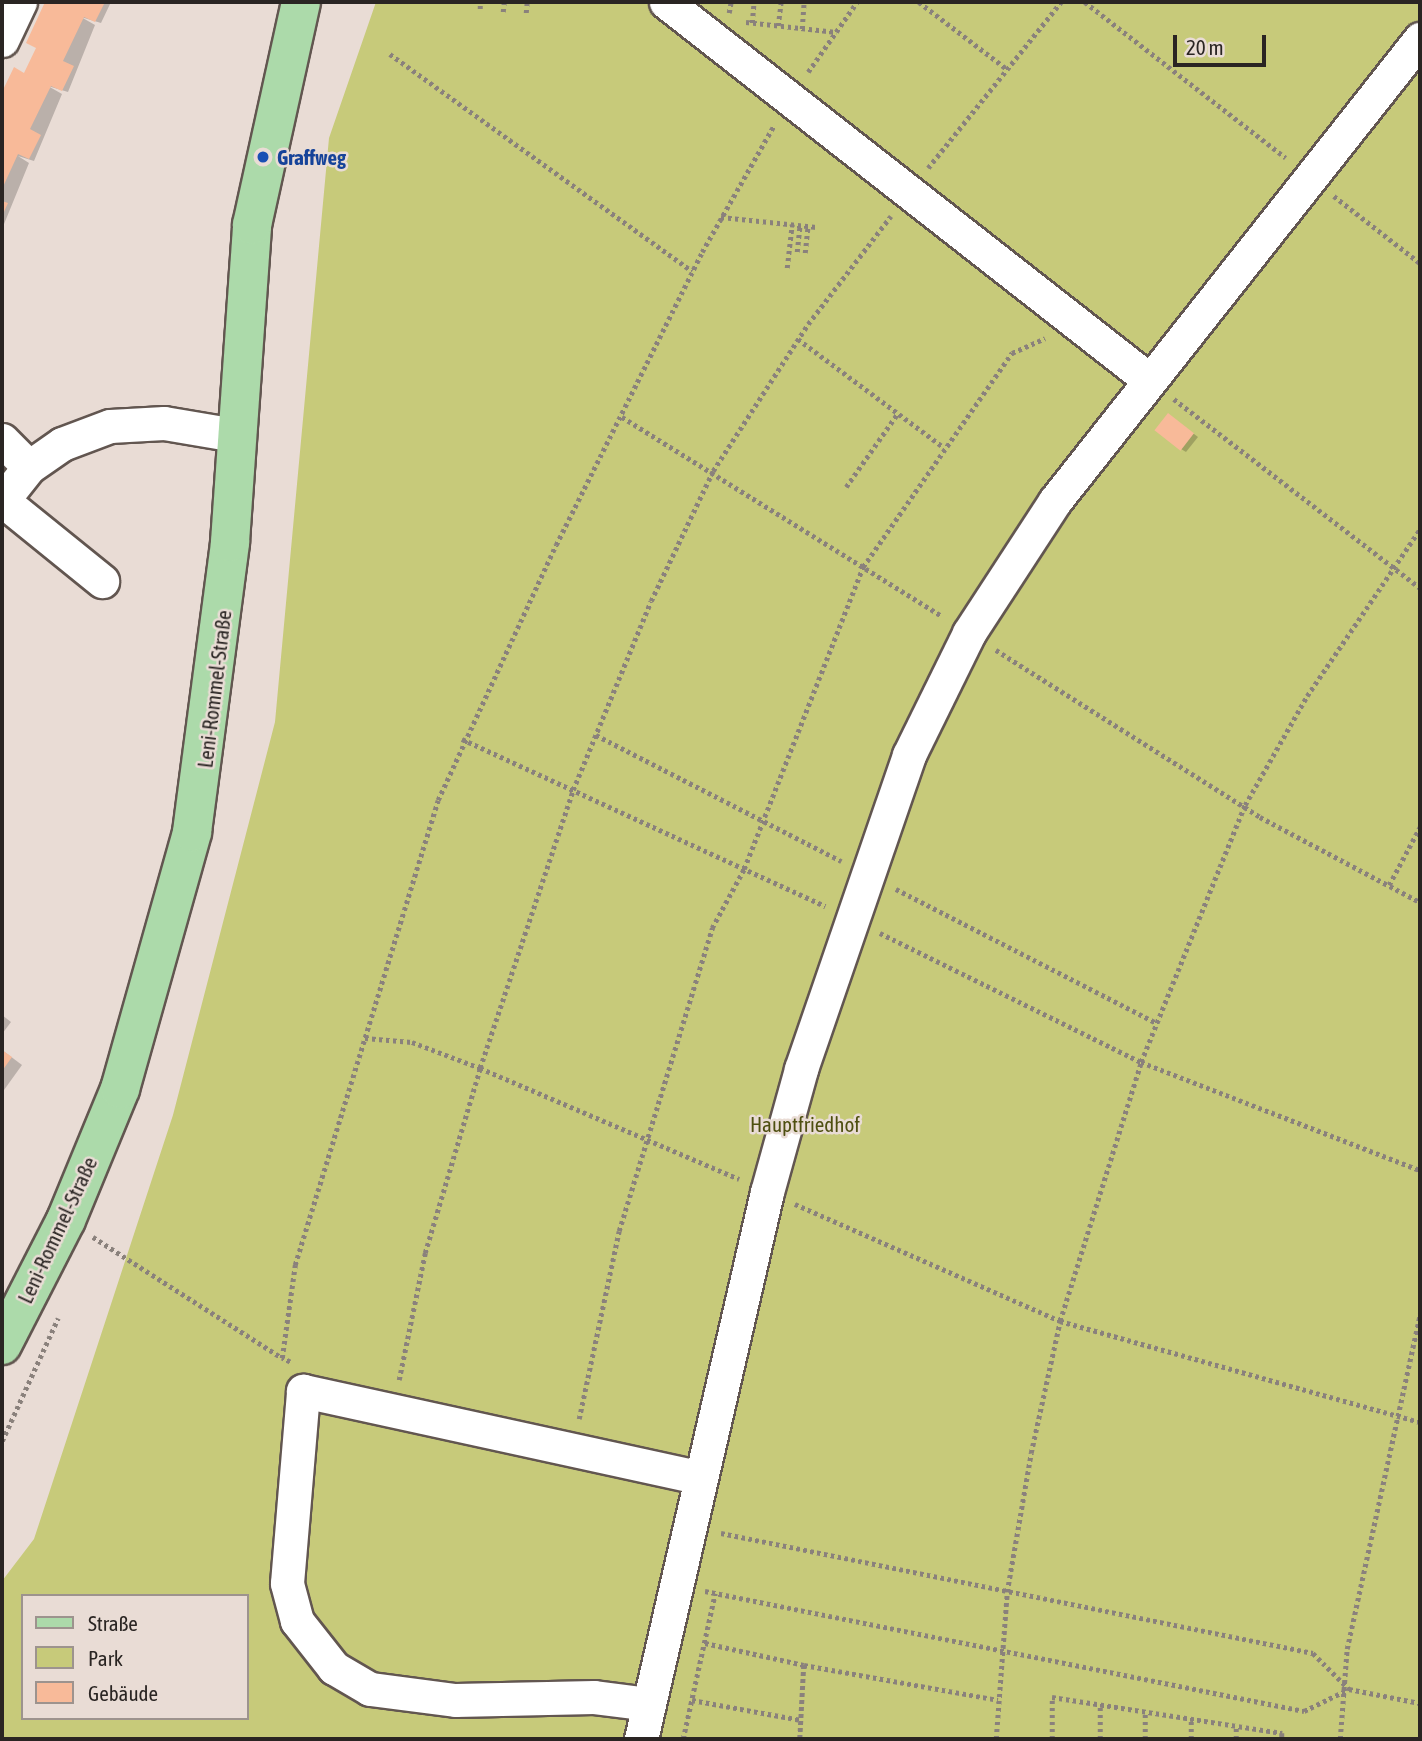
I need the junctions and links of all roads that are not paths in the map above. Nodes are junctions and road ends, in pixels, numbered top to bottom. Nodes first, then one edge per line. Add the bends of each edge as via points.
1 (20, 2) edge
2 (301, 2) edge
3 (666, 2) edge
4 (1420, 39) edge
5 (2, 40) edge
6 (1148, 379) junction
7 (235, 435) junction
8 (2, 440) edge
9 (29, 467) junction
10 (2, 500) edge
11 (102, 581) dead end
12 (2, 1345) edge
13 (697, 1477) junction
14 (649, 1704) junction
15 (641, 1739) edge

1 - 5 street
2 - 7 main road, Leni-Rommel-Straße via 252,225
3 - 6 street
4 - 6 street
6 - 13 street via 1055,501 969,633 909,755 851,919 767,1192
7 - 9 street via 164,423 110,426 62,444
7 - 12 main road, Leni-Rommel-Straße via 212,717 173,912 120,1089 66,1220
8 - 9 street
9 - 10 street
10 - 11 street
13 - 14 street
13 - 14 street via 303,1391 287,1583 297,1621 334,1668 370,1689 455,1700 594,1697
14 - 15 street

